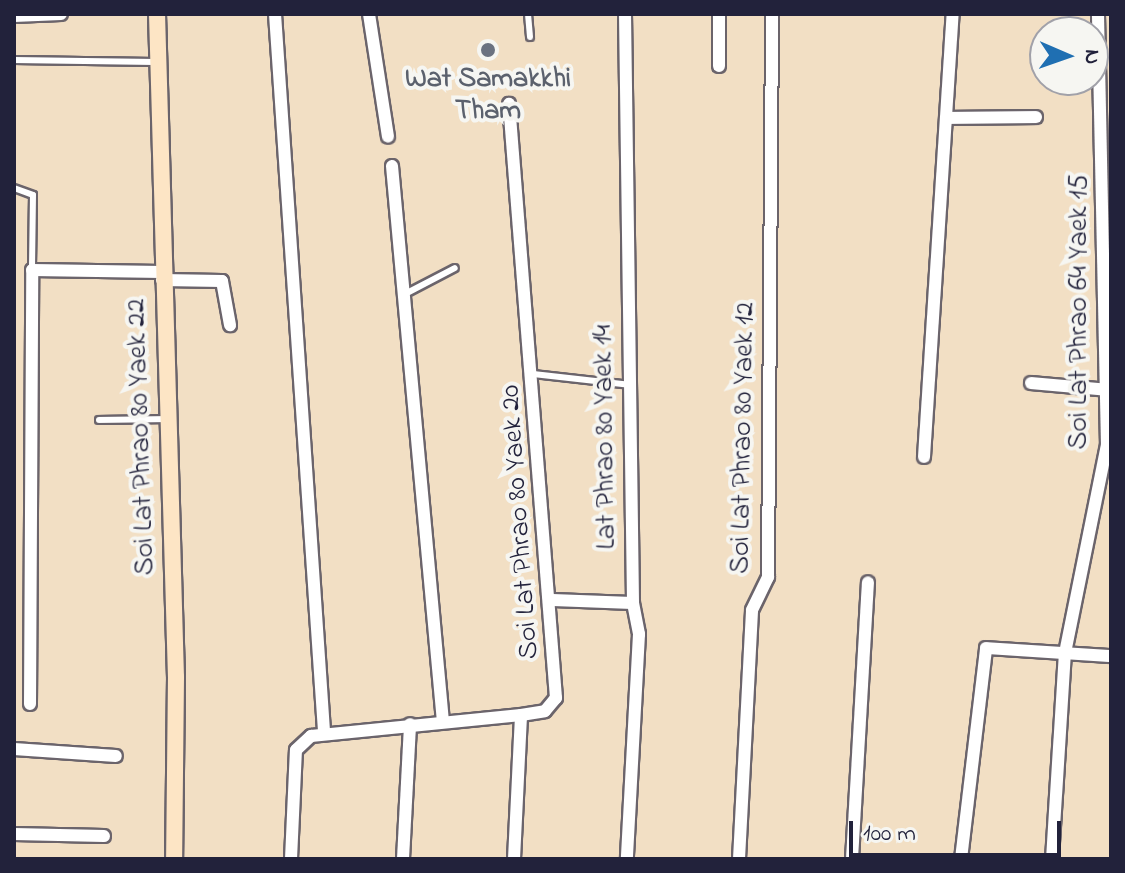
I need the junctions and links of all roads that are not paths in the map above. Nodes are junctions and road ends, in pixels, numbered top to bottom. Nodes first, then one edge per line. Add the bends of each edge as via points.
1 (61, 14) edge
2 (157, 14) edge
3 (275, 14) edge
4 (369, 14) edge
5 (528, 14) edge
6 (625, 14) edge
7 (719, 14) edge
8 (772, 14) edge
9 (953, 14) edge
10 (1098, 14) edge
11 (28, 15) edge
12 (14, 16) edge
13 (530, 37) dead end
14 (14, 60) edge
15 (159, 62) junction
16 (719, 66) dead end
17 (509, 104) dead end
18 (1036, 117) dead end
19 (947, 118) junction
20 (388, 137) dead end
21 (392, 166) dead end
22 (14, 188) edge
23 (455, 268) dead end
24 (32, 270) junction
25 (162, 276) junction
26 (403, 295) junction
27 (230, 325) dead end
28 (14, 327) edge
29 (30, 327) junction
30 (534, 374) junction
31 (1031, 383) dead end
32 (630, 385) junction
33 (1109, 390) junction
34 (168, 419) junction
35 (99, 420) dead end
36 (924, 457) dead end
37 (868, 582) dead end
38 (552, 600) junction
39 (633, 603) junction
40 (1065, 653) junction
41 (1111, 656) edge
42 (30, 704) dead end
43 (521, 715) junction
44 (443, 722) junction
45 (410, 724) junction
46 (324, 731) junction
47 (14, 749) edge
48 (116, 756) dead end
49 (14, 834) edge
50 (104, 836) dead end
51 (174, 859) edge
52 (291, 859) edge
53 (403, 859) edge
54 (514, 859) edge
55 (627, 859) edge
56 (739, 859) edge
57 (852, 859) edge
58 (961, 859) edge
59 (1052, 859) edge

1 - 11 street
2 - 15 street, Soi Lat Phrao 80 Yaek 22
3 - 46 street
4 - 20 street
5 - 13 lane
6 - 32 street, Lat Phrao 80 Yaek 14
7 - 16 street
8 - 56 street, Soi Lat Phrao 80 Yaek 12 via 768,577 752,610
9 - 19 street
10 - 33 street, Soi Lat Phrao 64 Yaek 15
11 - 12 street
14 - 15 lane
15 - 25 street, Soi Lat Phrao 80 Yaek 22
17 - 30 street, Soi Lat Phrao 80 Yaek 20
18 - 19 street
19 - 36 street
21 - 26 street
22 - 24 lane via 33,195
23 - 26 lane
24 - 25 street
24 - 29 street
25 - 27 street via 222,281
25 - 34 street, Soi Lat Phrao 80 Yaek 22
26 - 44 street
28 - 29 street
29 - 42 street
30 - 32 lane
30 - 38 street, Soi Lat Phrao 80 Yaek 20
31 - 33 street
32 - 39 street, Lat Phrao 80 Yaek 14
33 - 40 street, Soi Lat Phrao 64 Yaek 15 via 1101,484
34 - 35 lane
34 - 51 street, Soi Lat Phrao 80 Yaek 22 via 176,677
37 - 57 street
38 - 39 street
38 - 43 street, Soi Lat Phrao 80 Yaek 20 via 556,698 545,711
39 - 55 street, Lat Phrao 80 Yaek 14 via 639,634
40 - 41 street
40 - 58 street via 986,648
40 - 59 street, Soi Lat Phrao 64 Yaek 15
43 - 44 street, Soi Lat Phrao 80 Yaek 20
43 - 54 street
44 - 45 street, Soi Lat Phrao 80 Yaek 20
45 - 46 street, Soi Lat Phrao 80 Yaek 20
45 - 53 street
46 - 52 street via 296,750
47 - 48 street
49 - 50 street

